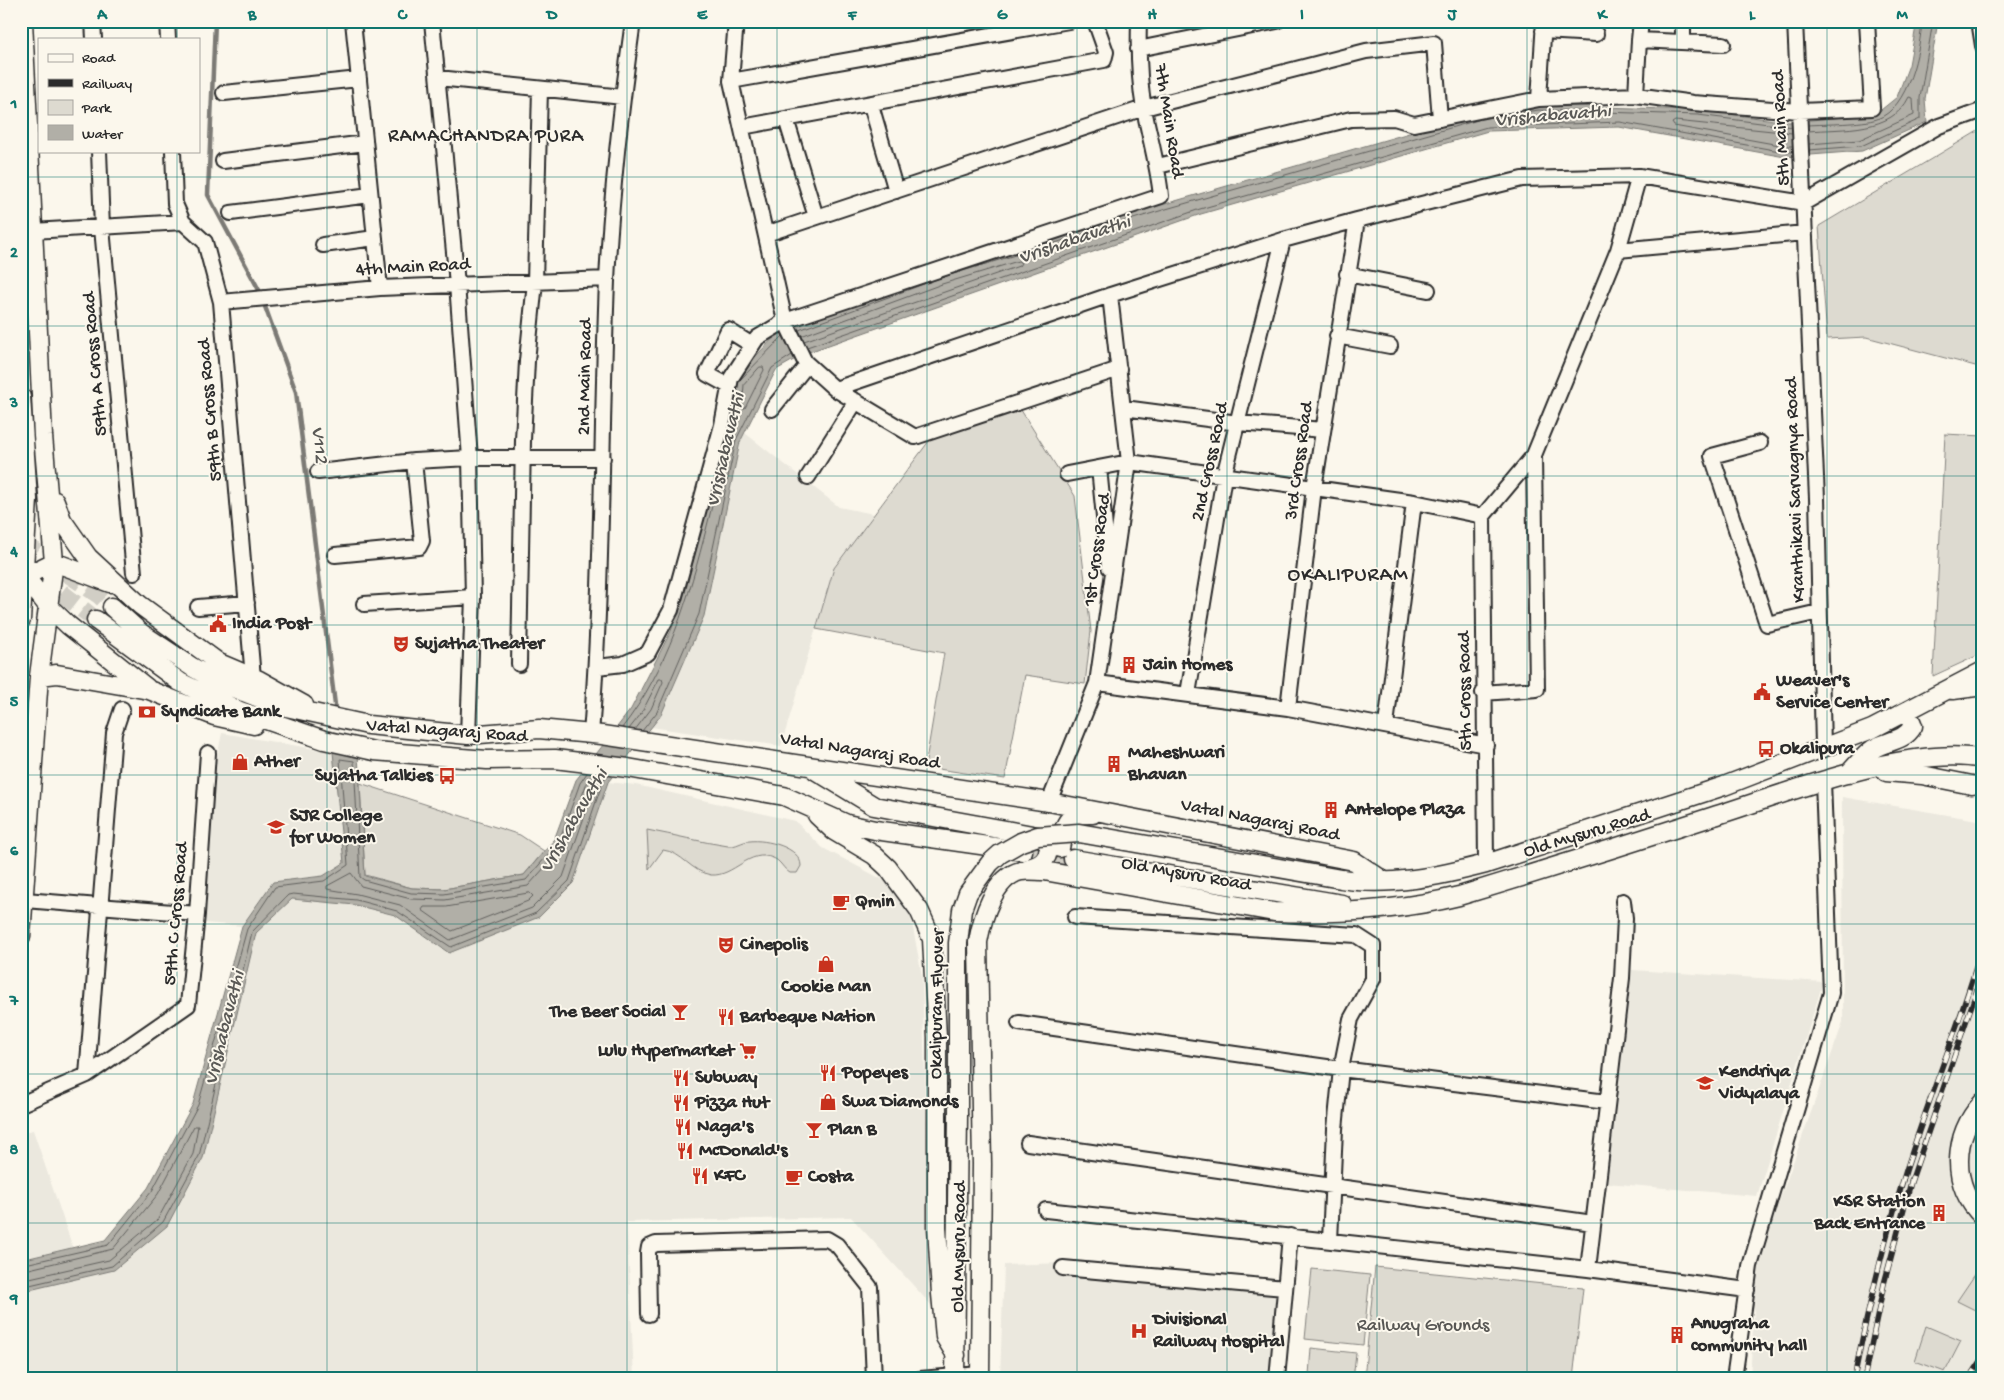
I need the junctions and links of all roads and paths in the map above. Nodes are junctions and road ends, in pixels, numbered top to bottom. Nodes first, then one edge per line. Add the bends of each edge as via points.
1 (24, 21) edge
2 (93, 21) edge
3 (167, 21) edge
4 (353, 21) edge
5 (432, 21) edge
6 (633, 21) edge
7 (736, 21) edge
8 (1069, 21) edge
9 (1095, 21) edge
10 (1139, 21) edge
11 (1277, 21) edge
12 (1640, 21) edge
13 (1683, 21) edge
14 (1795, 21) edge
15 (1867, 21) edge
16 (1979, 21) edge
17 (1543, 26) edge
18 (1596, 34) dead end
19 (94, 38) edge
20 (168, 38) edge
21 (1639, 40) junction
22 (1683, 40) junction
23 (1723, 44) dead end
24 (1983, 46) edge
25 (1138, 49) junction
26 (438, 78) junction
27 (358, 79) junction
28 (731, 81) junction
29 (540, 89) junction
30 (224, 93) dead end
31 (1636, 95) junction
32 (623, 97) junction
33 (1539, 99) junction
34 (871, 105) junction
35 (1144, 108) junction
36 (1983, 110) edge
37 (1800, 111) junction
38 (786, 119) junction
39 (1440, 119) junction
40 (742, 127) junction
41 (365, 143) junction
42 (99, 152) edge
43 (173, 152) edge
44 (223, 161) dead end
45 (1158, 166) junction
46 (1639, 176) junction
47 (896, 191) junction
48 (370, 195) junction
49 (1804, 203) junction
50 (231, 213) dead end
51 (816, 217) junction
52 (1357, 220) junction
53 (183, 222) junction
54 (102, 228) junction
55 (33, 231) junction
56 (1805, 233) junction
57 (766, 234) junction
58 (375, 238) junction
59 (1283, 240) junction
60 (324, 245) dead end
61 (1618, 250) junction
62 (1347, 274) junction
63 (607, 279) junction
64 (535, 282) junction
65 (457, 284) junction
66 (380, 288) junction
67 (1428, 290) dead end
68 (1110, 295) junction
69 (221, 302) junction
70 (785, 323) junction
71 (1337, 336) junction
72 (752, 345) junction
73 (1390, 346) dead end
74 (806, 364) junction
75 (1120, 369) junction
76 (729, 386) junction
77 (835, 389) junction
78 (21, 397) edge
79 (856, 401) junction
80 (1124, 408) junction
81 (772, 409) dead end
82 (1238, 422) junction
83 (1323, 430) junction
84 (1760, 443) dead end
85 (1534, 455) junction
86 (470, 458) junction
87 (523, 458) junction
88 (603, 458) junction
89 (414, 461) junction
90 (1129, 462) junction
91 (1099, 468) junction
92 (318, 472) dead end
93 (1067, 474) dead end
94 (1224, 476) junction
95 (808, 477) dead end
96 (48, 481) junction
97 (1314, 488) junction
98 (24, 499) edge
99 (1414, 502) junction
100 (1483, 516) junction
101 (335, 555) dead end
102 (54, 562) junction
103 (134, 573) dead end
104 (25, 576) junction
105 (120, 588) junction
106 (1111, 591) junction
107 (473, 597) junction
108 (247, 603) junction
109 (364, 604) dead end
110 (48, 605) junction
111 (112, 607) tunnel mouth
112 (198, 607) dead end
113 (1820, 612) junction
114 (21, 620) edge
115 (96, 620) tunnel mouth
116 (519, 664) dead end
117 (597, 667) junction
118 (1983, 672) edge
119 (39, 676) junction
120 (254, 678) junction
121 (1098, 683) junction
122 (1983, 686) edge
123 (149, 690) junction
124 (1940, 692) junction
125 (1483, 693) junction
126 (1188, 694) junction
127 (1288, 708) junction
128 (122, 710) dead end
129 (1907, 711) junction
130 (322, 715) junction
131 (1386, 725) junction
132 (292, 730) junction
133 (468, 735) junction
134 (597, 735) junction
135 (1486, 746) junction
136 (1823, 746) junction
137 (208, 753) dead end
138 (1983, 759) edge
139 (801, 764) junction
140 (1847, 774) junction
141 (1823, 782) junction
142 (1972, 785) dead end
143 (1050, 802) junction
144 (808, 806) junction
145 (1112, 814) junction
146 (1023, 852) tunnel mouth
147 (1073, 859) tunnel mouth
148 (1486, 864) junction
149 (1021, 871) junction
150 (1055, 873) junction
151 (1384, 881) junction
152 (25, 900) junction
153 (1623, 901) dead end
154 (102, 904) junction
155 (1375, 910) junction
156 (197, 914) junction
157 (1075, 917) dead end
158 (21, 936) edge
159 (1019, 1023) dead end
160 (1341, 1069) junction
161 (87, 1075) junction
162 (1607, 1102) junction
163 (1983, 1102) edge
164 (21, 1104) edge
165 (1028, 1142) dead end
166 (1334, 1186) junction
167 (1046, 1210) dead end
168 (1983, 1217) edge
169 (1593, 1223) junction
170 (1290, 1236) junction
171 (1330, 1241) junction
172 (1063, 1268) dead end
173 (1588, 1269) junction
174 (1285, 1288) junction
175 (1747, 1290) junction
176 (650, 1314) dead end
177 (956, 1355) junction
178 (955, 1377) edge
179 (980, 1377) edge
180 (874, 1379) edge
181 (920, 1379) edge
182 (1277, 1379) edge
183 (1734, 1379) edge

1 - 55 main road
2 - 19 street
3 - 20 street
4 - 27 street
5 - 26 street
6 - 32 street, 2nd Main Road
7 - 28 street
8 - 28 street
9 - 34 street via 1106,52 1104,60
10 - 25 street, 7th Main Road
11 - 25 street
12 - 21 street
13 - 22 street
14 - 37 street, 5th Main Road
15 - 37 street via 1872,108
16 - 24 street
17 - 18 street
17 - 33 street
21 - 22 street
21 - 31 street
22 - 23 street
25 - 35 street, 7th Main Road
26 - 29 street
26 - 65 street
27 - 30 street
27 - 41 street
28 - 40 street
29 - 32 street
29 - 64 street
31 - 33 street
31 - 37 street
32 - 63 street, 2nd Main Road
33 - 39 street
34 - 38 street
34 - 47 street
35 - 39 street via 1366,51 1434,43
35 - 45 street, 7th Main Road
35 - 47 street
36 - 49 street via 1939,126
37 - 49 street, 5th Main Road
38 - 40 street
38 - 51 street
39 - 45 street via 1414,124 1394,118 1351,119
40 - 57 street
41 - 44 street
41 - 48 street
42 - 54 street, 59th A Cross Road
43 - 53 street, 59th B Cross Road via 175,204
45 - 70 street, 7th Main Road via 1161,196
46 - 49 street
46 - 52 street via 1522,179
46 - 61 street
47 - 51 street
48 - 50 street
48 - 58 street
49 - 56 street, 5th Main Road
51 - 57 street
52 - 59 street
52 - 62 street, 3rd Cross Road
53 - 54 street
53 - 69 street, 59th B Cross Road via 205,242
54 - 55 street
54 - 103 street, 59th A Cross Road
55 - 96 main road
56 - 61 street
56 - 113 street, Kranthikavi Sarvagnya Road
57 - 70 street
58 - 60 street
58 - 66 street
59 - 68 street
59 - 82 street, 2nd Cross Road
61 - 85 street
62 - 67 street
62 - 71 street, 3rd Cross Road
63 - 64 street, 4th Main Road
63 - 88 street, 2nd Main Road
64 - 65 street, 4th Main Road
64 - 87 street via 527,361
65 - 66 street, 4th Main Road
65 - 86 street
66 - 69 street, 4th Main Road
68 - 75 street, 1st Cross Road
68 - 77 street
69 - 108 street, 59th B Cross Road
70 - 72 street via 757,338
70 - 74 street
71 - 73 street
71 - 83 street, 3rd Cross Road
72 - 76 street via 730,378
72 - 76 street via 728,330 707,374
74 - 77 street
74 - 81 street
75 - 79 street via 915,437
75 - 80 street, 1st Cross Road
76 - 117 street via 722,425 671,610 648,653 623,664
77 - 79 street
78 - 98 main road
79 - 95 street
80 - 82 street
80 - 90 street, 1st Cross Road
82 - 83 street
82 - 94 street, 2nd Cross Road
83 - 97 street, 3rd Cross Road
84 - 113 street via 1712,456 1767,624
85 - 100 street
85 - 125 street via 1537,689
86 - 87 street
86 - 89 street
86 - 107 street
87 - 88 street
87 - 116 street
88 - 117 street, 2nd Main Road
89 - 92 street
89 - 101 street via 422,541 419,547
90 - 91 street
90 - 94 street
90 - 106 street, 1st Cross Road
91 - 93 street
91 - 106 street
94 - 97 street
94 - 126 street, 2nd Cross Road
96 - 102 main road
96 - 105 main road via 62,520 72,536
97 - 99 street
97 - 127 street, 3rd Cross Road
98 - 104 main road
99 - 100 street
99 - 131 street
100 - 125 street, 5th Cross Road
102 - 104 main road
102 - 105 main road
102 - 110 main road
104 - 110 main road
104 - 114 main road
105 - 120 main road via 195,647 219,663
106 - 121 street, 1st Cross Road
107 - 109 street
107 - 133 street
108 - 112 street
108 - 120 street, 59th B Cross Road
110 - 119 main road
110 - 123 main road via 71,629
111 - 130 main road, Vatal Nagaraj Road via 164,651 221,683 278,705
113 - 136 street, Kranthikavi Sarvagnya Road
115 - 132 main road via 180,682 240,711
117 - 134 street, 2nd Main Road
118 - 124 main road, Old Mysuru Road
119 - 123 main road via 57,674
119 - 152 main road
120 - 130 main road
121 - 126 street
121 - 143 street, 1st Cross Road
122 - 124 main road
123 - 132 main road via 214,716
124 - 129 main road, Old Mysuru Road
125 - 135 street, 5th Cross Road
126 - 127 street
127 - 131 street
128 - 154 street via 114,732
129 - 136 main road, Old Mysuru Road via 1872,729
129 - 140 main road via 1912,726 1909,733 1875,748
130 - 133 main road, Vatal Nagaraj Road via 363,724
131 - 135 street
132 - 144 main road, Vatal Nagaraj Road via 374,751 487,760 549,758 623,767 773,794
133 - 134 main road, Vatal Nagaraj Road via 538,729
134 - 139 main road, Vatal Nagaraj Road
135 - 148 street, 5th Cross Road
136 - 148 main road, Old Mysuru Road via 1724,786
137 - 156 street, 59th C Cross Road
138 - 140 main road via 1954,755 1934,757
139 - 143 main road, Vatal Nagaraj Road
139 - 149 main road via 874,806 1043,837 1049,846 1047,858 1038,866
140 - 141 main road, Old Mysuru Road
140 - 142 main road via 1904,773
141 - 155 main road, Old Mysuru Road via 1459,896
141 - 175 street via 1831,993 1750,1266
143 - 145 main road, Vatal Nagaraj Road
144 - 146 main road, Vatal Nagaraj Road via 847,824 875,830
144 - 177 main road via 834,831 874,855 888,868 919,910 932,939 937,1037 937,1227 945,1337
145 - 150 main road via 1079,814 1065,823
145 - 151 main road, Vatal Nagaraj Road via 1354,861
147 - 155 main road
148 - 151 main road, Old Mysuru Road via 1450,873
149 - 150 main road, Old Mysuru Road
149 - 179 main road, Old Mysuru Road via 1008,878 995,894 985,914 978,942 982,1164
150 - 155 main road, Old Mysuru Road via 1274,912
151 - 177 main road, Okalipuram Flyover, bridge via 1341,879 1079,833 1038,836 1000,854 978,878 962,910 958,943
152 - 154 street
152 - 158 main road
153 - 162 street via 1622,978
154 - 156 street
154 - 161 street
156 - 161 street, 59th C Cross Road via 188,1005
157 - 160 street via 1356,935 1373,946 1372,979 1351,1019
159 - 160 street
160 - 162 street
160 - 166 street via 1334,1129
161 - 164 street, 59th C Cross Road
162 - 169 street
163 - 168 main road via 1965,1132 1959,1170 1968,1202
165 - 166 street
166 - 169 street
166 - 171 street
167 - 170 street
169 - 173 street
170 - 171 street
170 - 174 street
171 - 173 street
172 - 174 street
173 - 175 street
174 - 182 street
175 - 183 street
176 - 180 street via 648,1253 656,1244 827,1239 837,1245 870,1287
177 - 178 main road, Okalipuram Flyover
178 - 179 street
178 - 181 street

